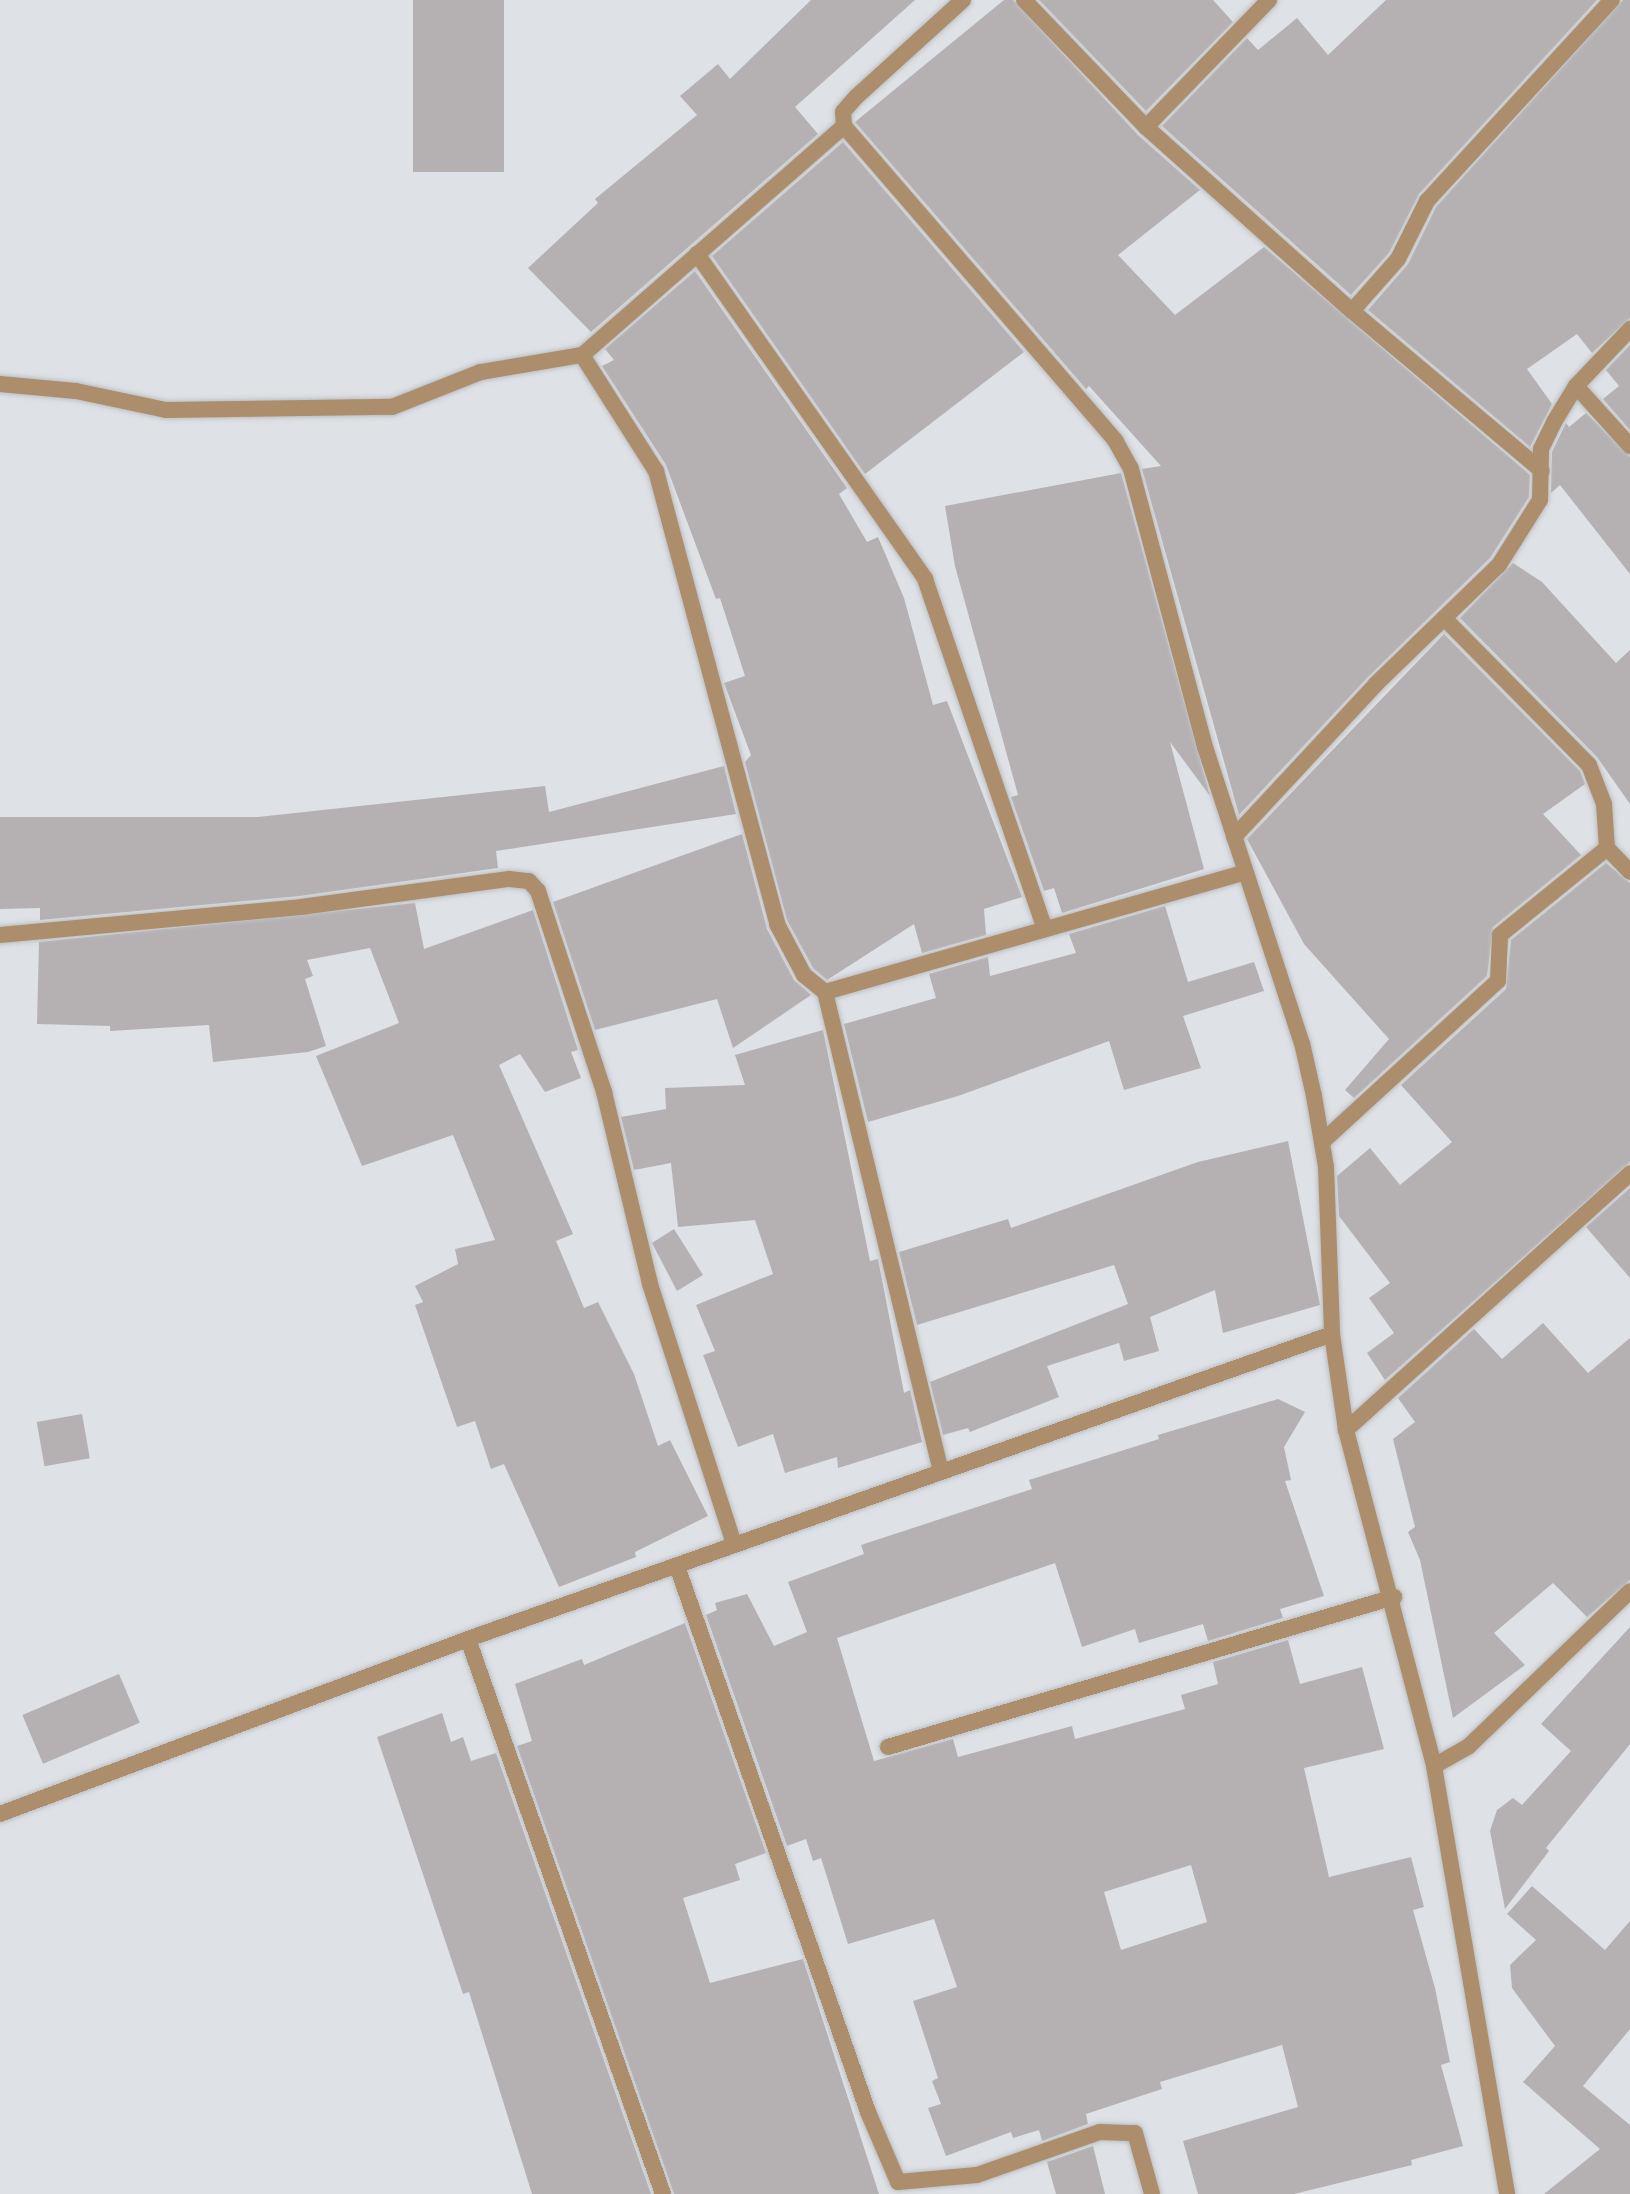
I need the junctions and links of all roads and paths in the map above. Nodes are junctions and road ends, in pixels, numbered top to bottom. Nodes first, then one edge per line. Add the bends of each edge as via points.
1 (963, 0) edge
2 (1024, 0) edge
3 (1269, 0) edge
4 (1612, 0) edge
5 (844, 126) junction
6 (1146, 127) junction
7 (697, 254) junction
8 (1352, 311) junction
9 (1630, 329) edge
10 (582, 355) junction
11 (0, 384) edge
12 (1576, 386) junction
13 (1630, 446) edge
14 (1542, 471) junction
15 (1444, 618) junction
16 (1234, 837) junction
17 (1607, 848) junction
18 (1245, 872) junction
19 (1630, 872) edge
20 (1045, 929) junction
21 (0, 935) edge
22 (825, 992) junction
23 (1322, 1142) junction
24 (1630, 1173) edge
25 (1332, 1334) junction
26 (1346, 1430) junction
27 (940, 1469) junction
28 (734, 1544) junction
29 (677, 1566) junction
30 (1630, 1591) edge
31 (1394, 1597) junction
32 (468, 1639) junction
33 (888, 1747) dead end
34 (1434, 1766) junction
35 (0, 1814) edge
36 (663, 2194) edge
37 (1152, 2194) edge
38 (1507, 2194) edge

1 - 5 street via 856,97 843,112
2 - 6 street
3 - 6 street
4 - 8 street via 1427,201 1398,259
5 - 7 street
5 - 16 street via 1115,440 1131,469
6 - 8 street
7 - 10 street
7 - 20 street via 925,579
8 - 14 street
9 - 12 street
10 - 11 street via 481,372 392,407 166,410 76,391
10 - 22 street via 656,471 777,924 804,975
12 - 13 street
12 - 14 street via 1541,449
14 - 15 street via 1540,500 1520,536 1499,565
15 - 16 street
15 - 17 street via 1589,765 1604,804
16 - 18 street
17 - 19 street
17 - 23 street via 1500,935 1498,981
18 - 20 street
18 - 23 street via 1302,1043
20 - 22 street
21 - 28 street via 301,907 509,879 529,881 538,891 604,1092 650,1284
22 - 27 street
23 - 25 street
24 - 26 street
25 - 26 street
25 - 27 street
26 - 31 street
27 - 28 street
28 - 29 street
29 - 32 street
29 - 37 street via 868,2112 898,2182 977,2175 1100,2132 1135,2133
30 - 34 street via 1469,1746
31 - 33 street
31 - 34 street
32 - 35 street
32 - 36 street
34 - 38 street

